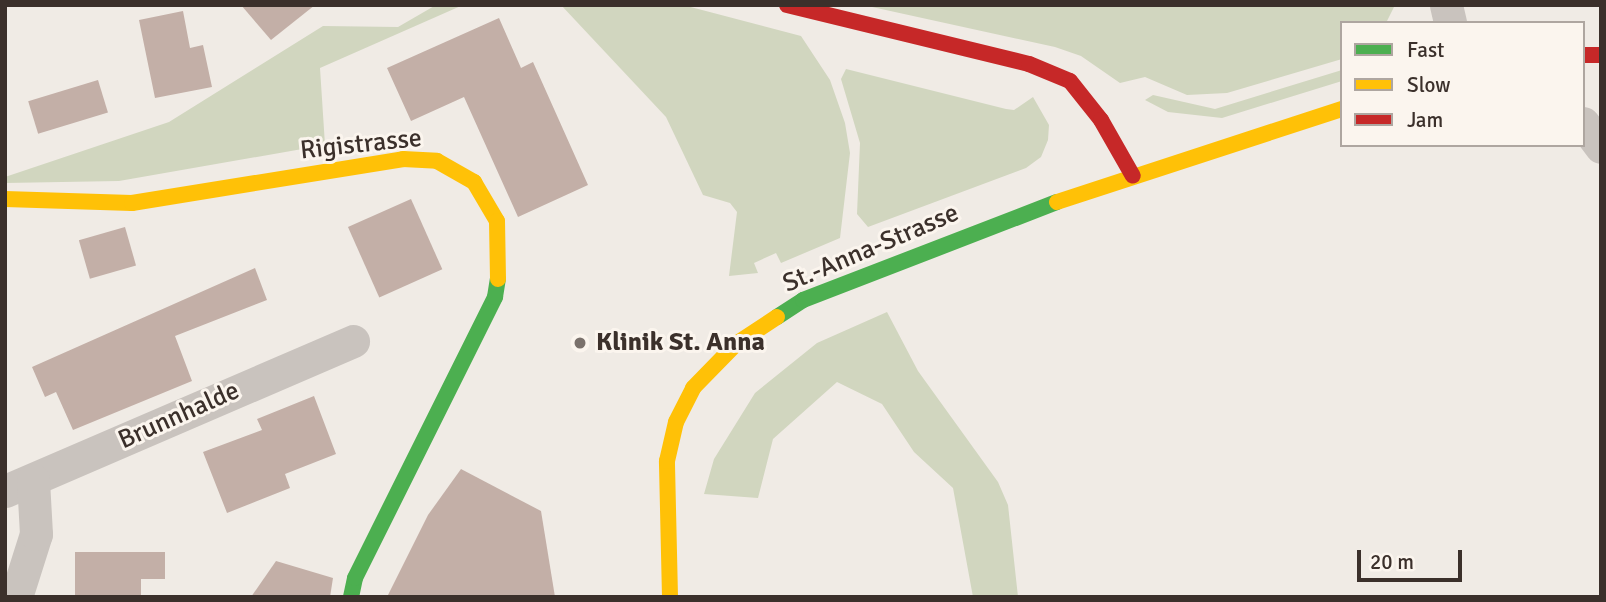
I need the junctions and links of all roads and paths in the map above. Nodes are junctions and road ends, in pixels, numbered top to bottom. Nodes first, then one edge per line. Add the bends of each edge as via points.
1 (787, 5) edge
2 (1340, 109) edge
3 (1585, 126) edge
4 (1601, 147) edge
5 (1133, 176) junction
6 (5, 199) edge
7 (353, 341) dead end
8 (19, 485) edge
9 (16, 597) edge
10 (351, 597) edge
11 (670, 597) edge

1 - 5 street via 1029,64 1070,81 1101,120
2 - 5 street, St.-Anna-Strasse
3 - 4 street
5 - 11 street, St.-Anna-Strasse via 803,300 736,344 693,388 676,422 667,461 665,557
6 - 10 street, Rigistrasse via 132,202 403,159 437,161 474,182 496,221 501,255 495,297 355,578
7 - 8 street, Brunnhalde
8 - 9 street via 36,534

